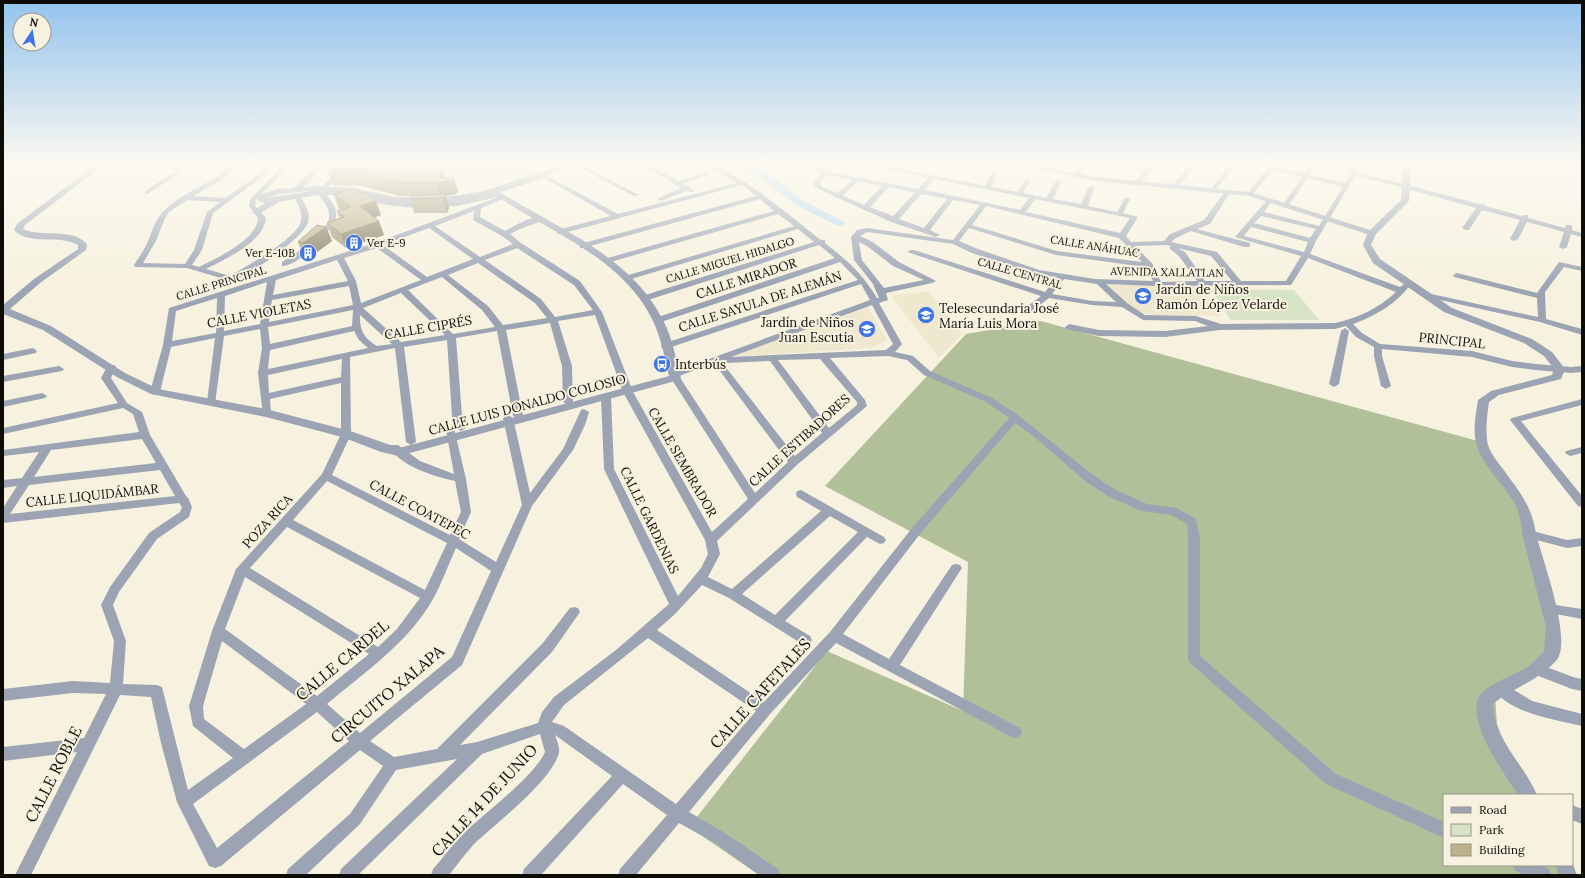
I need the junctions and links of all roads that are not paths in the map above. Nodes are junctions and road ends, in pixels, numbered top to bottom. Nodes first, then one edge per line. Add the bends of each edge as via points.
1 (46, 205) edge
2 (176, 205) edge
3 (218, 205) edge
4 (252, 205) edge
5 (268, 205) edge
6 (300, 205) edge
7 (338, 205) edge
8 (405, 205) edge
9 (436, 205) edge
10 (482, 205) edge
11 (514, 205) edge
12 (596, 205) edge
13 (649, 205) edge
14 (660, 205) edge
15 (731, 205) edge
16 (771, 205) edge
17 (858, 205) edge
18 (868, 205) edge
19 (908, 205) edge
20 (946, 205) edge
21 (983, 205) edge
22 (988, 205) edge
23 (1028, 205) edge
24 (1079, 205) edge
25 (1124, 205) edge
26 (1219, 205) edge
27 (1266, 205) edge
28 (1286, 205) edge
29 (1336, 205) edge
30 (1401, 205) edge
31 (1477, 205) edge
32 (1084, 206) joint
33 (1481, 206) junction
34 (478, 207) junction
35 (865, 208) junction
36 (256, 212) junction
37 (780, 212) junction
38 (1022, 213) junction
39 (1259, 213) junction
40 (628, 214) junction
41 (1120, 214) junction
42 (617, 217) junction
43 (1525, 218) junction
44 (1327, 219) junction
45 (536, 220) junction
46 (894, 220) junction
47 (1249, 224) junction
48 (429, 226) junction
49 (800, 226) junction
50 (969, 226) junction
51 (1320, 228) junction
52 (1466, 228) dead end
53 (1191, 229) junction
54 (1568, 229) junction
55 (926, 231) junction
56 (1582, 231) edge
57 (560, 232) junction
58 (1372, 233) junction
59 (505, 234) junction
60 (1582, 235) edge
61 (1122, 236) junction
62 (855, 237) junction
63 (1514, 239) dead end
64 (1312, 241) junction
65 (822, 242) junction
66 (955, 242) junction
67 (1166, 243) junction
68 (1130, 244) junction
69 (378, 245) junction
70 (518, 245) junction
71 (583, 246) junction
72 (1563, 247) dead end
73 (911, 252) dead end
74 (339, 257) junction
75 (1304, 258) junction
76 (480, 259) junction
77 (841, 259) junction
78 (607, 261) junction
79 (286, 264) dead end
80 (1149, 265) junction
81 (187, 266) junction
82 (201, 269) junction
83 (1582, 270) edge
84 (443, 274) junction
85 (1055, 274) junction
86 (1457, 275) dead end
87 (628, 278) junction
88 (272, 279) junction
89 (426, 280) junction
90 (863, 281) junction
91 (1100, 282) junction
92 (352, 283) junction
93 (1158, 284) junction
94 (1203, 284) junction
95 (1239, 284) junction
96 (1404, 288) junction
97 (403, 290) junction
98 (882, 291) junction
99 (221, 294) junction
100 (1047, 294) junction
101 (1422, 294) junction
102 (1541, 296) junction
103 (269, 298) junction
104 (645, 298) junction
105 (876, 301) junction
106 (1124, 305) junction
107 (357, 307) junction
108 (3, 310) edge
109 (1028, 310) dead end
110 (598, 312) junction
111 (1143, 317) junction
112 (553, 320) junction
113 (658, 320) junction
114 (1542, 320) junction
115 (264, 325) junction
116 (1069, 327) dead end
117 (1220, 327) junction
118 (1346, 327) junction
119 (356, 328) junction
120 (501, 328) junction
121 (1151, 328) dead end
122 (1582, 332) edge
123 (220, 333) junction
124 (451, 336) junction
125 (166, 345) junction
126 (399, 345) junction
127 (665, 346) junction
128 (1378, 346) junction
129 (266, 348) junction
130 (376, 349) junction
131 (33, 351) dead end
132 (888, 353) junction
133 (346, 356) junction
134 (823, 356) junction
135 (3, 357) edge
136 (772, 358) junction
137 (716, 360) junction
138 (111, 367) junction
139 (59, 369) dead end
140 (1565, 369) junction
141 (1582, 369) edge
142 (263, 372) junction
143 (675, 375) junction
144 (1582, 376) edge
145 (3, 379) edge
146 (345, 379) junction
147 (1334, 384) dead end
148 (1386, 386) dead end
149 (626, 389) junction
150 (155, 392) junction
151 (42, 396) dead end
152 (265, 397) junction
153 (606, 398) junction
154 (212, 402) junction
155 (568, 402) junction
156 (1582, 402) edge
157 (3, 404) edge
158 (124, 406) junction
159 (584, 412) dead end
160 (266, 413) junction
161 (1015, 416) junction
162 (512, 419) junction
163 (3, 431) edge
164 (455, 432) junction
165 (346, 434) junction
166 (828, 434) junction
167 (145, 435) junction
168 (411, 442) junction
169 (47, 448) junction
170 (392, 450) junction
171 (1582, 450) edge
172 (3, 453) edge
173 (1570, 453) dead end
174 (794, 462) junction
175 (164, 466) junction
176 (326, 476) junction
177 (461, 479) junction
178 (27, 481) junction
179 (3, 484) edge
180 (801, 494) dead end
181 (184, 499) junction
182 (753, 499) junction
183 (1582, 503) edge
184 (527, 505) junction
185 (828, 510) junction
186 (3, 518) edge
187 (285, 521) junction
188 (866, 531) junction
189 (1529, 534) junction
190 (711, 540) junction
191 (880, 540) dead end
192 (453, 541) junction
193 (1582, 542) edge
194 (956, 568) dead end
195 (242, 569) junction
196 (499, 570) junction
197 (700, 579) junction
198 (734, 595) junction
199 (428, 597) junction
200 (676, 605) junction
201 (1549, 609) junction
202 (574, 612) dead end
203 (1582, 614) edge
204 (776, 622) junction
205 (218, 631) junction
206 (648, 631) junction
207 (834, 636) junction
208 (806, 640) dead end
209 (379, 654) junction
210 (892, 666) junction
211 (1536, 669) junction
212 (1582, 685) edge
213 (1502, 688) junction
214 (116, 689) junction
215 (3, 695) edge
216 (318, 704) junction
217 (765, 710) junction
218 (1582, 720) edge
219 (544, 726) junction
220 (1015, 732) dead end
221 (359, 741) junction
222 (88, 744) junction
223 (477, 749) junction
224 (3, 754) edge
225 (440, 756) junction
226 (244, 758) junction
227 (392, 764) junction
228 (623, 774) junction
229 (1530, 793) edge
230 (184, 802) junction
231 (1573, 812) edge
232 (678, 814) junction
233 (1582, 817) edge
234 (1443, 830) edge
235 (1523, 866) edge
236 (23, 875) edge
237 (294, 875) edge
238 (347, 875) edge
239 (439, 875) edge
240 (530, 875) edge
241 (626, 875) edge
242 (772, 875) edge
243 (1544, 875) edge

1 - 108 street via 21,224 18,230 26,234 69,238 83,244 82,250 31,286
2 - 81 street via 159,221 138,265
3 - 81 street via 210,212 198,250
4 - 36 street
5 - 36 street
6 - 82 street via 305,215 304,224 280,248 231,279
7 - 79 street via 328,229
8 - 9 street
10 - 34 street, CALLE PRINCIPAL
11 - 45 street
12 - 42 street
13 - 40 street
14 - 40 street
15 - 71 street
16 - 37 street
17 - 35 street
18 - 35 street
19 - 46 street
20 - 55 street
21 - 50 street
22 - 38 street
23 - 38 street
24 - 32 street
25 - 41 street
26 - 53 street via 1207,222
27 - 39 street
28 - 44 street
29 - 44 street
30 - 58 street
31 - 33 street
32 - 41 street
33 - 43 street
33 - 52 street
34 - 48 street, CALLE PRINCIPAL
34 - 59 street, CALLE SEMBRADOR via 476,218
35 - 46 street
36 - 82 street via 262,218 258,233
37 - 49 street
37 - 78 street
38 - 61 street
39 - 47 street
39 - 51 street
40 - 42 street
41 - 61 street via 1134,217
42 - 57 street
43 - 54 street
43 - 63 street
44 - 51 street
44 - 58 street
45 - 57 street
45 - 59 street
46 - 55 street
47 - 64 street
47 - 75 street via 1239,237
48 - 69 street, CALLE PRINCIPAL
48 - 76 street
49 - 65 street
49 - 87 street
50 - 66 street
50 - 80 street, CALLE ANÁHUAC via 1056,253
51 - 64 street
53 - 67 street via 1173,236
53 - 75 street
54 - 56 street
54 - 60 street
54 - 72 street
55 - 66 street
57 - 71 street
58 - 96 street via 1367,245 1370,254
59 - 70 street, CALLE SEMBRADOR
61 - 68 street
62 - 66 street via 860,232 876,230
62 - 98 street via 858,259
62 - 98 street via 870,244 896,264 932,281
64 - 75 street
65 - 77 street
65 - 104 street, CALLE MIGUEL HIDALGO
66 - 85 street, AVENIDA XALLATLAN via 975,251
67 - 68 street
67 - 94 street via 1182,254
67 - 95 street via 1214,254
68 - 80 street
69 - 74 street, CALLE PRINCIPAL
69 - 89 street
70 - 76 street, CALLE VIOLETAS
70 - 110 street, CALLE SEMBRADOR via 577,283
71 - 78 street
73 - 100 street, CALLE CENTRAL
74 - 88 street, CALLE PRINCIPAL
74 - 92 street via 347,268
75 - 95 street, AVENIDA XALLATLAN via 1288,284
75 - 96 street
76 - 84 street, CALLE VIOLETAS
76 - 112 street via 538,301
77 - 90 street
77 - 113 street, CALLE MIRADOR
78 - 87 street
80 - 93 street
81 - 82 street
83 - 102 street via 1562,264 1541,292
84 - 89 street, CALLE VIOLETAS
84 - 120 street via 485,308
85 - 91 street, AVENIDA XALLATLAN
85 - 100 street
86 - 102 street
87 - 104 street
88 - 99 street, CALLE PRINCIPAL
88 - 103 street
89 - 97 street, CALLE VIOLETAS
90 - 105 street
90 - 127 street, CALLE SAYULA DE ALEMÁN
91 - 93 street, AVENIDA XALLATLAN
91 - 106 street
92 - 103 street
92 - 107 street
93 - 94 street, AVENIDA XALLATLAN
94 - 95 street, AVENIDA XALLATLAN
96 - 101 street
96 - 118 street via 1371,314
97 - 107 street, CALLE VIOLETAS
97 - 124 street
98 - 105 street via 884,300
99 - 123 street
99 - 125 street, CALLE PRINCIPAL via 172,310
100 - 106 street, CALLE CENTRAL via 1092,303
100 - 109 street
101 - 114 street
101 - 140 street via 1448,310 1528,341
102 - 114 street
103 - 115 street
104 - 113 street
105 - 132 street via 898,344
105 - 137 street, CALLE LUIS DONALDO COLOSIO
106 - 111 street
107 - 115 street, CALLE VIOLETAS
107 - 119 street
107 - 126 street
108 - 138 street via 47,328
110 - 112 street, CALLE CIPRÉS
110 - 149 street, CALLE SEMBRADOR
111 - 117 street via 1196,319
111 - 121 street
112 - 120 street, CALLE CIPRÉS
112 - 155 street via 567,366
113 - 127 street
114 - 122 street
115 - 123 street, CALLE VIOLETAS
115 - 129 street
116 - 117 street via 1099,333 1164,334
117 - 118 street
118 - 128 street, PRINCIPAL
118 - 147 street
119 - 129 street
119 - 130 street via 365,342
120 - 124 street, CALLE CIPRÉS
120 - 162 street
123 - 125 street, CALLE VIOLETAS
123 - 154 street
124 - 126 street, CALLE CIPRÉS
124 - 164 street, CALLE CARDEL via 457,416
125 - 150 street
126 - 130 street, CALLE CIPRÉS
126 - 168 street
127 - 143 street
128 - 140 street, PRINCIPAL via 1472,354 1512,364
128 - 148 street
129 - 142 street
130 - 133 street, CALLE CIPRÉS
131 - 135 street
132 - 134 street
132 - 161 street via 910,358 927,373 989,400
133 - 142 street, CALLE CIPRÉS
133 - 146 street
134 - 136 street
134 - 166 street, CALLE ESTIBADORES via 862,402 862,406
136 - 137 street
136 - 166 street
137 - 143 street, CALLE LUIS DONALDO COLOSIO
137 - 174 street
138 - 150 street via 121,375
138 - 158 street via 106,378
139 - 145 street
140 - 141 street
140 - 144 street
140 - 189 street via 1557,377 1495,393 1484,400 1481,417 1482,444 1487,456 1521,503
142 - 152 street
143 - 149 street, CALLE LUIS DONALDO COLOSIO
143 - 182 street
146 - 152 street
146 - 165 street
149 - 153 street, CALLE LUIS DONALDO COLOSIO
149 - 155 street, CALLE LUIS DONALDO COLOSIO
149 - 190 street, CALLE SEMBRADOR
150 - 154 street
151 - 157 street
152 - 160 street
153 - 162 street, CALLE LUIS DONALDO COLOSIO
153 - 200 street, CALLE GARDENIAS via 609,469
154 - 160 street
155 - 162 street, CALLE LUIS DONALDO COLOSIO
156 - 183 street via 1515,420
158 - 163 street
158 - 167 street via 137,412
159 - 184 street, CIRCUITO XALAPA via 574,441
160 - 165 street
161 - 207 street, CALLE CAFETALES via 916,531
161 - 234 street via 1089,478 1112,493 1144,508 1173,511 1192,522 1194,658 1331,779
162 - 164 street, CALLE LUIS DONALDO COLOSIO
162 - 184 street
164 - 168 street, CALLE LUIS DONALDO COLOSIO
164 - 170 street, CALLE LUIS DONALDO COLOSIO
164 - 177 street, CALLE CARDEL
165 - 170 street
165 - 176 street, POZA RICA
166 - 174 street, CALLE ESTIBADORES
167 - 169 street
167 - 175 street
168 - 170 street, CALLE LUIS DONALDO COLOSIO
169 - 172 street
169 - 178 street
170 - 177 street via 447,476
171 - 173 street
174 - 182 street, CALLE ESTIBADORES
175 - 178 street
175 - 181 street
176 - 187 street, POZA RICA
176 - 192 street, CALLE COATEPEC
177 - 192 street, CALLE CARDEL via 466,512
178 - 179 street
178 - 186 street
180 - 185 street
181 - 186 street, CALLE LIQUIDÁMBAR
181 - 214 street via 187,507 185,514 153,536 114,590 107,605 120,642
182 - 190 street, CALLE ESTIBADORES
184 - 196 street, CIRCUITO XALAPA
185 - 188 street
185 - 198 street
187 - 195 street, POZA RICA
187 - 199 street
188 - 191 street
188 - 204 street
189 - 193 street via 1567,544
189 - 201 street
190 - 197 street, CALLE SEMBRADOR via 714,553
192 - 196 street, CALLE COATEPEC
192 - 199 street, CALLE CARDEL
194 - 210 street
195 - 205 street, POZA RICA
195 - 209 street
196 - 221 street, CIRCUITO XALAPA via 457,661
197 - 198 street
197 - 200 street
198 - 204 street
199 - 209 street, CALLE CARDEL via 401,633
200 - 206 street
201 - 203 street
201 - 211 street via 1553,628 1552,654
202 - 225 street via 524,673
204 - 208 street
205 - 216 street
205 - 226 street, POZA RICA via 196,706 198,722
206 - 217 street
206 - 219 street via 559,701 547,716
207 - 210 street
207 - 217 street, CALLE CAFETALES
209 - 216 street, CALLE CARDEL
210 - 220 street
211 - 212 street
211 - 213 street
213 - 218 street via 1508,695 1526,705
213 - 229 street via 1485,701 1484,714 1496,746
214 - 215 street via 73,687
214 - 222 street, CALLE ROBLE
214 - 230 street via 157,691
216 - 221 street
216 - 226 street, CALLE CARDEL
217 - 232 street, CALLE CAFETALES
219 - 223 street
219 - 228 street via 559,730
219 - 239 street, CALLE 14 DE JUNIO via 551,745 550,759 530,782 469,840
221 - 227 street
221 - 230 street, CIRCUITO XALAPA via 215,860
222 - 224 street
222 - 236 street, CALLE ROBLE
223 - 225 street
223 - 238 street
225 - 227 street
226 - 230 street, CALLE CARDEL
227 - 237 street via 355,819
228 - 232 street
228 - 240 street
231 - 233 street
232 - 241 street, CALLE CAFETALES
232 - 242 street via 720,838
235 - 243 street

